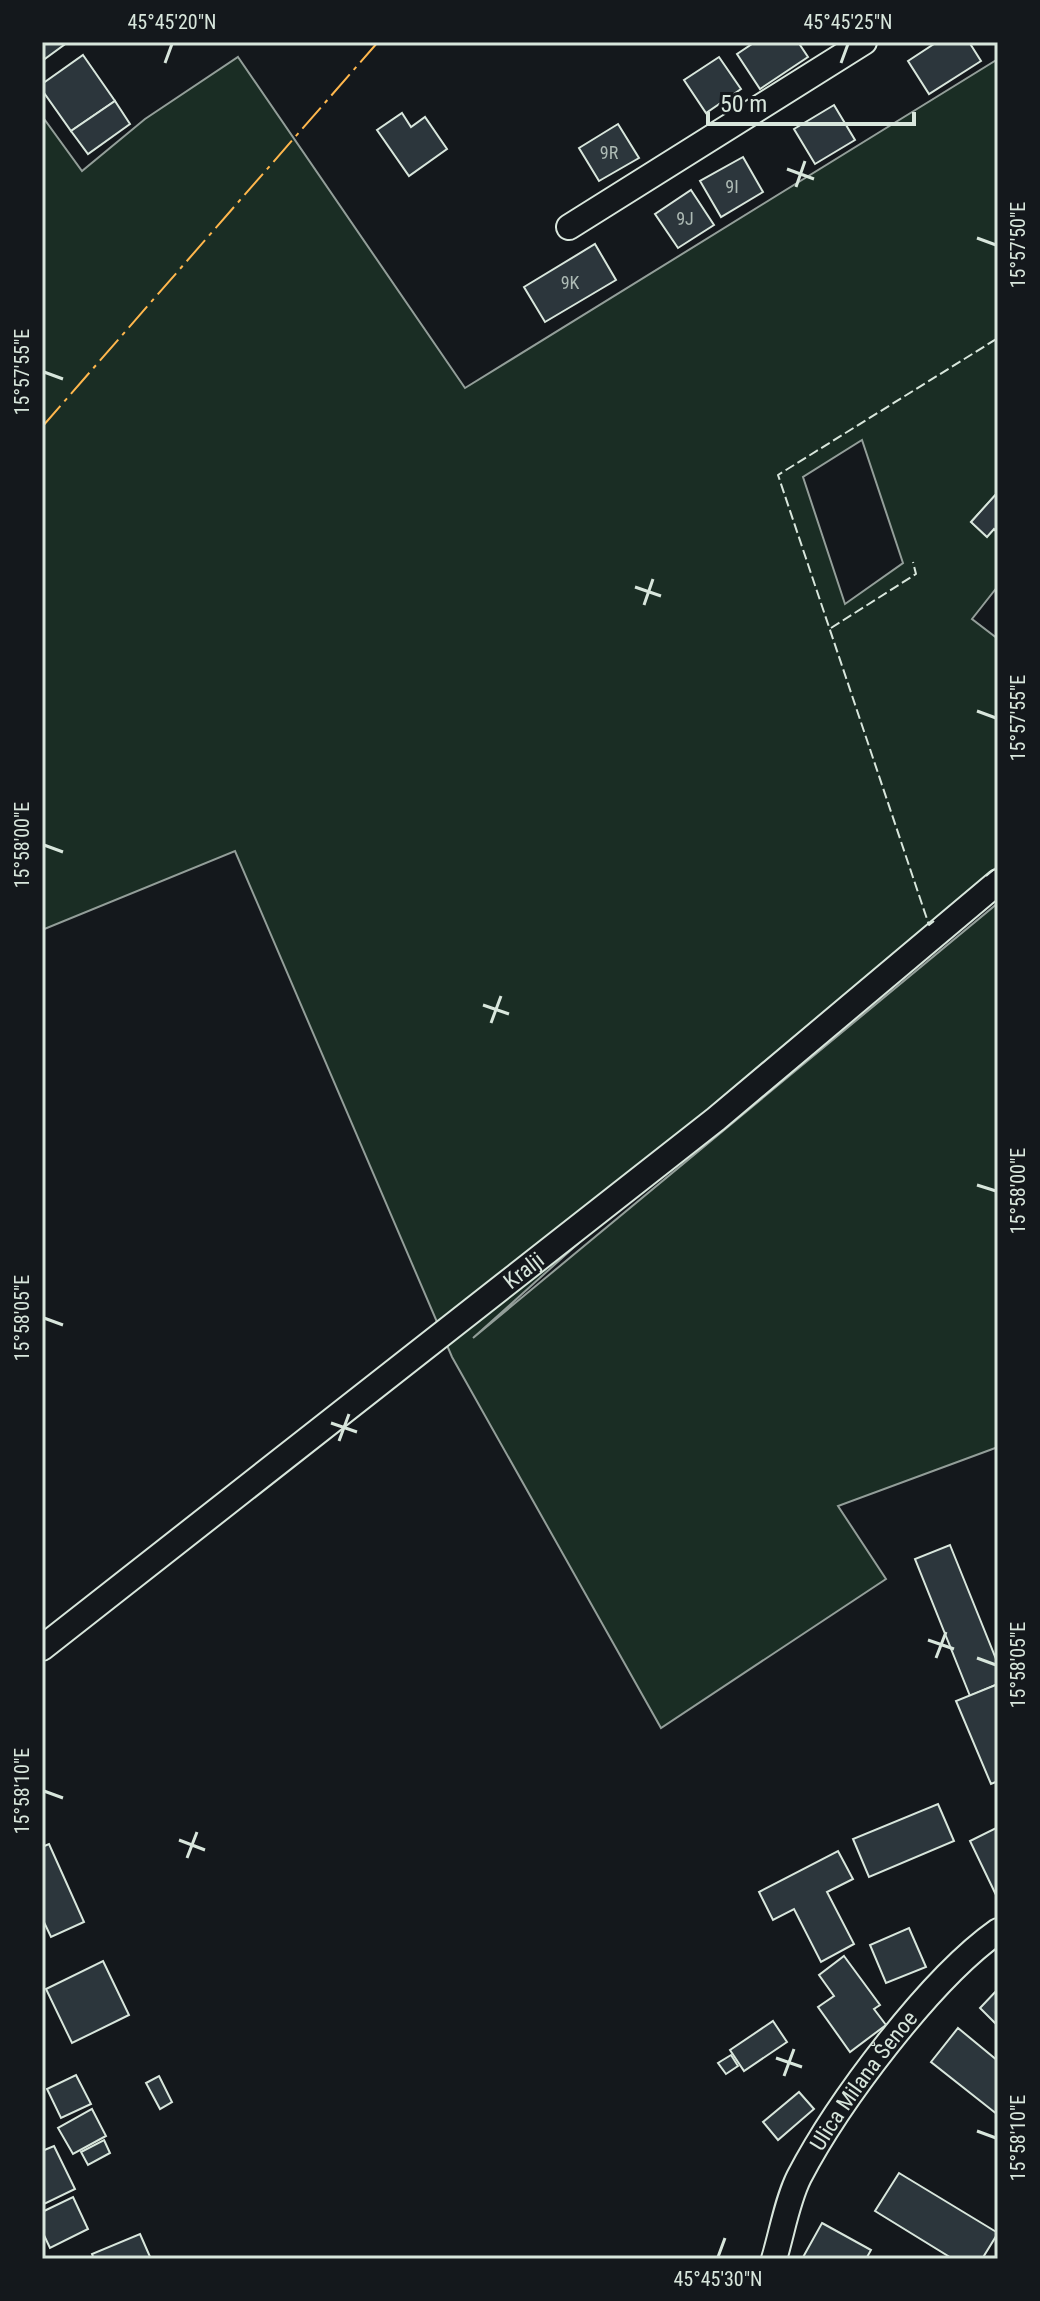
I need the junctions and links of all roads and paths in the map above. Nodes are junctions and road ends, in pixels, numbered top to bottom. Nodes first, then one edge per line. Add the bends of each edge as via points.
1 (864, 42) edge
2 (569, 227) dead end
3 (998, 882) edge
4 (42, 1648) edge
5 (998, 1931) edge
6 (774, 2259) edge

1 - 2 street
3 - 4 street, Kralji via 716,1119
5 - 6 street, Ulica Milana Šenoe via 966,1953 859,2082 798,2179

